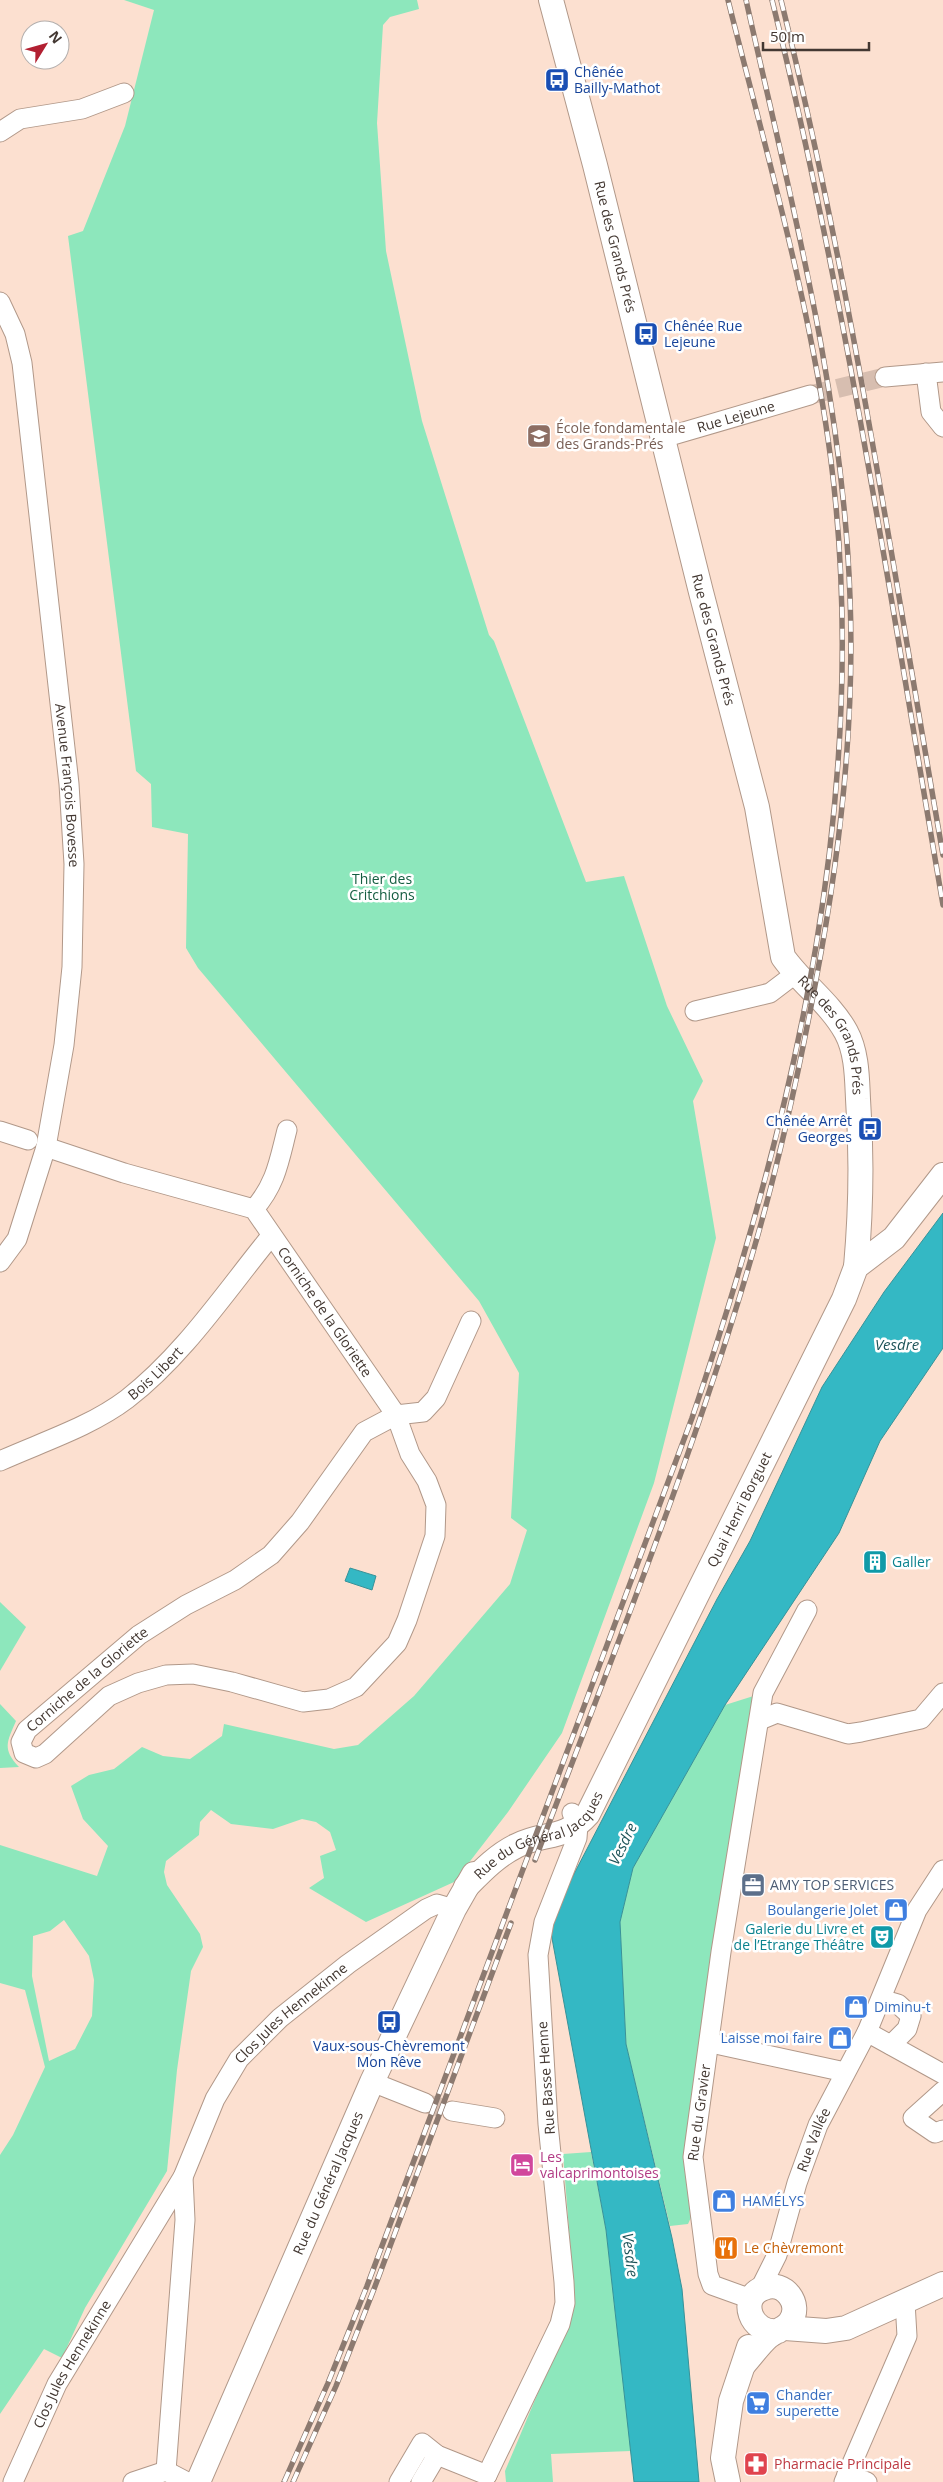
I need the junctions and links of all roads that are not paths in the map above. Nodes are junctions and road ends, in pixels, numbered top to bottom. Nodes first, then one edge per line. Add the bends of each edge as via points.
1 (551, 0) edge
2 (124, 93) dead end
3 (0, 132) edge
4 (0, 302) edge
5 (935, 373) edge
6 (885, 377) tunnel mouth
7 (810, 395) tunnel mouth
8 (943, 427) edge
9 (663, 438) junction
10 (795, 974) junction
11 (694, 1011) dead end
12 (287, 1130) dead end
13 (0, 1131) edge
14 (28, 1140) dead end
15 (46, 1148) junction
16 (943, 1175) edge
17 (254, 1209) junction
18 (860, 1227) junction
19 (271, 1236) junction
20 (894, 1238) junction
21 (0, 1262) edge
22 (856, 1267) junction
23 (471, 1321) dead end
24 (396, 1415) junction
25 (0, 1461) edge
26 (807, 1610) dead end
27 (943, 1692) edge
28 (760, 1720) junction
29 (598, 1794) joint
30 (575, 1819) junction
31 (941, 1877) edge
32 (454, 1909) junction
33 (881, 1999) junction
34 (867, 2032) junction
35 (711, 2042) junction
36 (891, 2045) junction
37 (845, 2072) junction
38 (943, 2074) edge
39 (372, 2082) junction
40 (943, 2091) edge
41 (425, 2103) tunnel mouth
42 (452, 2111) tunnel mouth
43 (495, 2118) dead end
44 (943, 2130) edge
45 (183, 2177) junction
46 (777, 2255) junction
47 (943, 2284) edge
48 (790, 2297) junction
49 (905, 2302) junction
50 (755, 2303) junction
51 (860, 2320) junction
52 (781, 2329) junction
53 (745, 2362) junction
54 (437, 2455) junction
55 (166, 2471) junction
56 (845, 2478) edge
57 (489, 2479) edge
58 (15, 2481) edge
59 (133, 2482) edge
60 (187, 2482) edge
61 (198, 2482) edge
62 (399, 2482) edge
63 (421, 2482) edge
64 (728, 2482) edge
65 (867, 2482) edge

1 - 9 main road, Rue des Grands Prés
2 - 3 street via 82,109 20,119
4 - 15 street, Avenue François Bovesse via 15,334 22,363 69,784 74,864 72,967 65,1035
5 - 6 street
5 - 8 street via 931,412
7 - 9 street, Rue Lejeune
9 - 10 main road, Rue des Grands Prés via 757,807 782,957
10 - 11 street via 770,993
10 - 18 main road, Rue des Grands Prés via 828,1006 847,1033 855,1059 861,1142
12 - 17 street via 278,1170 267,1194
13 - 14 street
15 - 17 street via 124,1174
15 - 21 street, Avenue François Bovesse via 17,1240
16 - 20 main road
17 - 19 street, Corniche de la Gloriette
18 - 20 main road via 875,1238
18 - 22 main road, Rue des Grands Prés
19 - 24 street, Corniche de la Gloriette
19 - 25 street, Bois Libert via 187,1339 127,1399 95,1419
20 - 22 main road
22 - 29 main road, Quai Henri Borguet via 844,1299
23 - 24 street, Corniche de la Gloriette via 436,1398 424,1412
24 - 24 street, Corniche de la Gloriette via 410,1454 436,1505 435,1536 397,1643 356,1687 329,1699 303,1702 193,1674 166,1676 138,1683 109,1696 45,1754 36,1758 24,1753 21,1742 27,1730 139,1635 186,1605 235,1580 271,1555 300,1522 364,1432
26 - 28 street, Rue du Gravier via 763,1692
27 - 28 street via 922,1719 862,1732 848,1734 777,1713
28 - 35 street, Rue du Gravier via 721,1952
29 - 30 main road, Rue du Général Jacques
30 - 32 main road, Rue du Général Jacques via 512,1836 484,1858
30 - 57 street, Rue Basse Henne via 577,1838 544,1922 538,1955 548,2124 565,2303 560,2324
31 - 33 street, Rue Vallée via 917,1910
32 - 39 main road, Rue du Général Jacques
32 - 45 street, Clos Jules Hennekinne via 437,1904 426,1908 348,1964 258,2038 239,2059 215,2099
33 - 34 street, Rue Vallée
33 - 36 street via 898,2004 911,2016 908,2029
34 - 36 street
34 - 37 street, Rue Vallée
35 - 37 street
35 - 50 street, Rue du Gravier via 693,2157 708,2274 712,2284
36 - 38 street
37 - 46 street, Rue Vallée via 809,2146
39 - 41 street
39 - 61 main road, Rue du Général Jacques
40 - 44 street via 913,2118 935,2133
42 - 43 street
45 - 55 street, Clos Jules Hennekinne via 184,2220
45 - 58 street, Clos Jules Hennekinne via 57,2384
46 - 48 street, Rue Vallée via 779,2273
46 - 50 street, Rue Vallée
47 - 49 main road
48 - 50 main road via 773,2286
48 - 51 main road via 810,2315 819,2318
48 - 52 main road via 793,2317
49 - 51 main road
49 - 56 street via 907,2336
50 - 52 main road via 764,2330
50 - 53 main road
51 - 52 main road via 835,2330
52 - 53 main road
53 - 64 main road via 731,2401 724,2458
54 - 57 street
54 - 62 street via 422,2443
54 - 63 street
55 - 59 street
55 - 60 street
56 - 65 street

